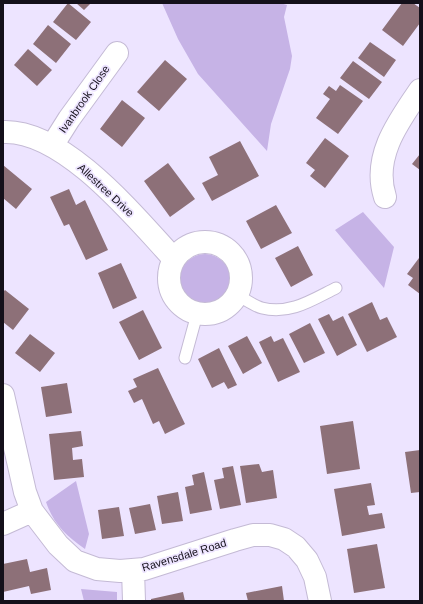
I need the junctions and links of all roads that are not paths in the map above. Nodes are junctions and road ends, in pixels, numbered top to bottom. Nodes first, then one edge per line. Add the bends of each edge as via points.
1 (117, 53) dead end
2 (420, 90) edge
3 (3, 132) edge
4 (52, 146) junction
5 (385, 197) dead end
6 (174, 259) junction
7 (336, 288) dead end
8 (237, 295) junction
9 (197, 314) junction
10 (185, 358) dead end
11 (3, 395) edge
12 (32, 511) junction
13 (3, 524) edge
14 (133, 570) junction
15 (134, 601) edge
16 (320, 601) edge

1 - 4 street, Ivanbrook Close
2 - 5 street via 393,132 384,153 381,174
3 - 4 street, Allestree Drive via 28,136
4 - 6 street, Allestree Drive via 85,169 116,197
6 - 8 street via 182,250 193,244 217,244 228,250 240,271 241,284
6 - 9 street via 169,281 172,292 178,302
7 - 8 lane via 297,307 282,310 261,308
8 - 9 street via 220,311
9 - 10 lane
11 - 12 street, Ravensdale Road via 25,492
12 - 13 street
12 - 14 street, Ravensdale Road via 53,539 75,561 97,569
14 - 15 street
14 - 16 street, Ravensdale Road via 144,570 253,535 270,535 284,539 296,547 307,560

